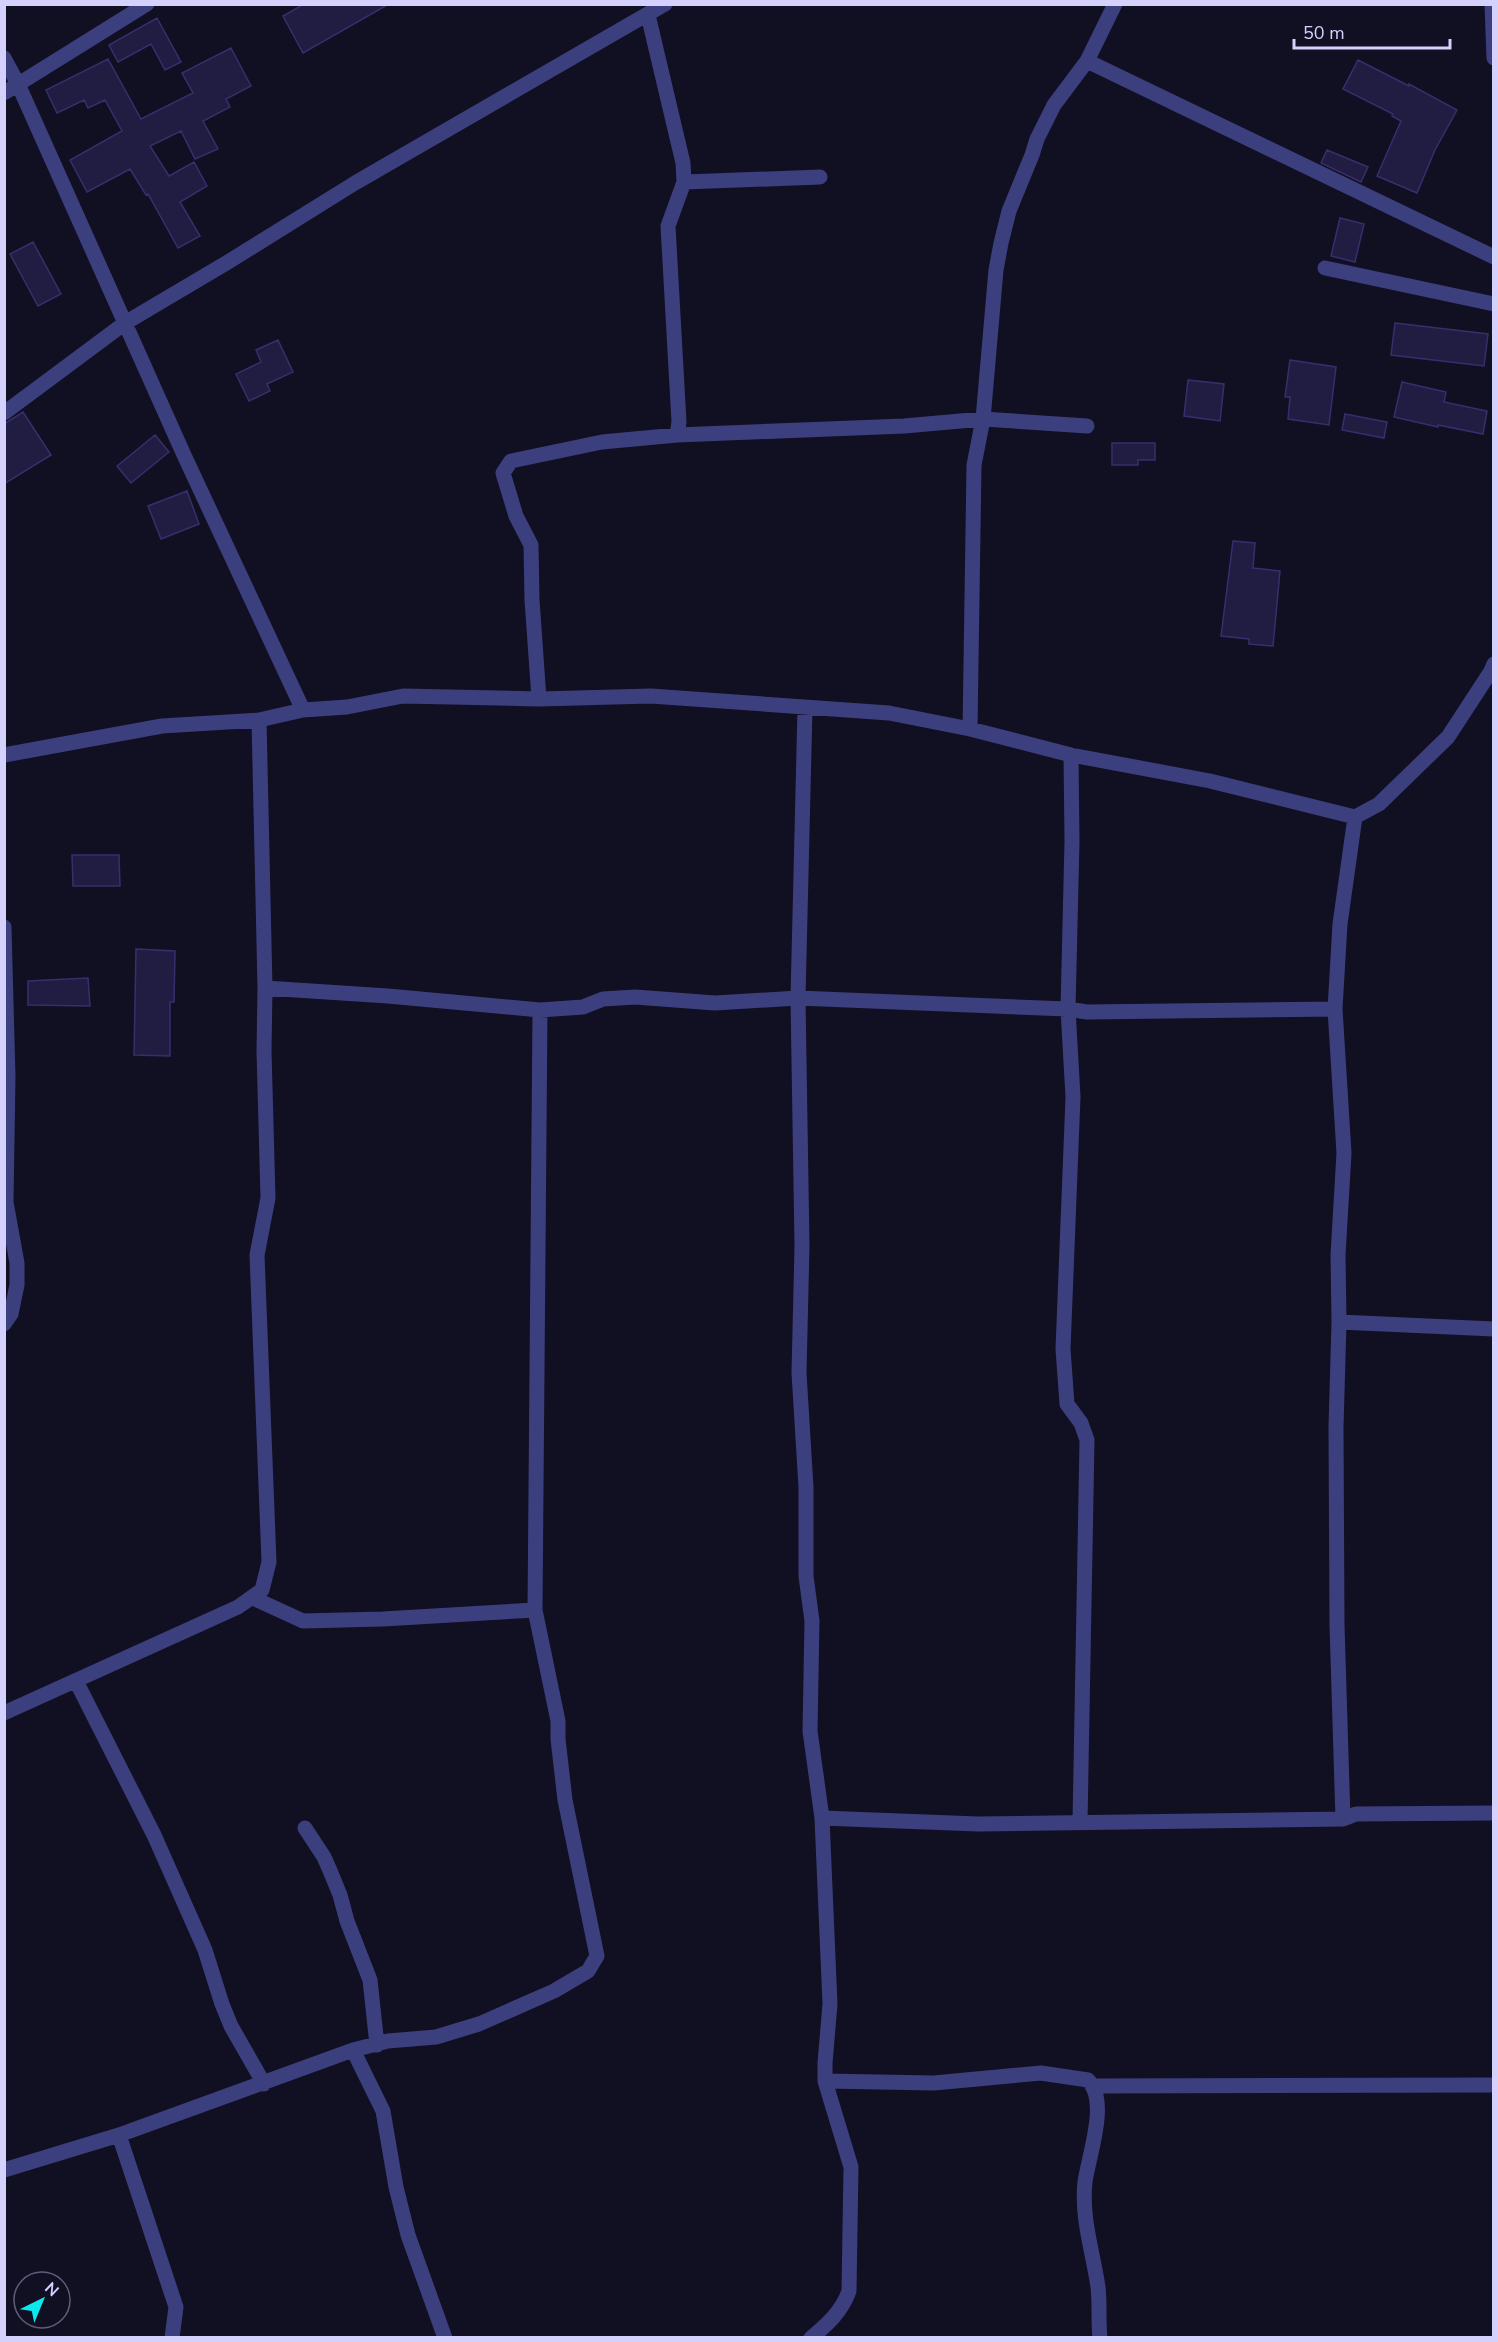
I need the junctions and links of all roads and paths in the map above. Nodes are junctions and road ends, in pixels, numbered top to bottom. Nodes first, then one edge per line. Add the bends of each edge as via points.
1 (147, 4) edge
2 (665, 4) edge
3 (1115, 4) edge
4 (1492, 4) edge
5 (648, 15) junction
6 (4, 58) edge
7 (1494, 58) edge
8 (1087, 61) junction
9 (18, 84) junction
10 (4, 93) edge
11 (820, 177) dead end
12 (684, 182) junction
13 (1494, 257) edge
14 (1325, 268) dead end
15 (1494, 304) edge
16 (125, 323) junction
17 (4, 413) edge
18 (983, 419) junction
19 (1087, 426) dead end
20 (677, 435) junction
21 (1493, 669) edge
22 (539, 699) junction
23 (805, 708) junction
24 (303, 710) junction
25 (258, 720) junction
26 (970, 729) junction
27 (4, 755) edge
28 (1071, 755) junction
29 (1355, 816) junction
30 (4, 927) edge
31 (266, 988) junction
32 (798, 998) junction
33 (1068, 1009) junction
34 (1335, 1009) junction
35 (540, 1010) junction
36 (1339, 1322) junction
37 (4, 1324) edge
38 (1494, 1329) edge
39 (253, 1598) junction
40 (535, 1610) junction
41 (76, 1681) junction
42 (4, 1713) edge
43 (1494, 1813) edge
44 (822, 1818) junction
45 (1343, 1820) junction
46 (1080, 1823) junction
47 (305, 1828) dead end
48 (376, 2045) junction
49 (353, 2050) junction
50 (825, 2081) junction
51 (264, 2084) junction
52 (1494, 2085) edge
53 (1093, 2086) junction
54 (119, 2135) junction
55 (4, 2170) edge
56 (172, 2337) edge
57 (445, 2337) edge
58 (811, 2337) edge
59 (1100, 2337) edge

1 - 9 street
2 - 5 street
3 - 8 street
4 - 7 street
5 - 12 street via 683,163
5 - 16 street via 355,183
6 - 9 street
8 - 13 street
8 - 18 street via 1054,105 1009,211 996,270
9 - 10 street
9 - 16 street
11 - 12 street
12 - 20 street via 668,226
14 - 15 street
16 - 17 street
16 - 24 street
18 - 19 street
18 - 20 street
18 - 26 street via 974,465
20 - 22 street via 602,442 512,461 503,473 516,516 531,545
21 - 29 street via 1448,737 1379,804
22 - 23 street via 651,696
22 - 24 street via 403,696 347,707
23 - 26 street via 890,713
23 - 32 street
24 - 25 street
25 - 27 street via 162,726
25 - 31 street
26 - 28 street
28 - 29 street via 1210,781
28 - 33 street
29 - 34 street via 1340,924
30 - 37 street via 6,1202 17,1263 11,1314
31 - 35 street
31 - 39 street via 268,1198 256,1255 269,1562 262,1590
32 - 33 street
32 - 35 street via 716,1003 635,997
32 - 44 street via 802,1246 799,1373 806,1487 806,1576 812,1621 810,1731
33 - 34 street
33 - 46 street via 1073,1097 1063,1349 1067,1404 1081,1423 1087,1440
34 - 36 street via 1344,1153
35 - 40 street
36 - 38 street
36 - 45 street via 1337,1613
39 - 40 street via 303,1621
39 - 41 street
40 - 48 street via 558,1721 566,1800 597,1956 588,1971 489,2020 436,2037
41 - 42 street
41 - 51 street via 154,1835 205,1950 225,2011
43 - 45 street via 1356,1814
44 - 46 street
44 - 50 street via 830,2004
45 - 46 street
47 - 48 street via 331,1873 370,1980
48 - 49 street
49 - 51 street
49 - 57 street via 382,2111 408,2235
50 - 53 street via 934,2083 1041,2073 1081,2078
50 - 58 street via 851,2167 849,2290 842,2308
51 - 54 street
52 - 53 street
53 - 59 street via 1097,2093 1097,2115 1085,2184 1084,2216 1097,2284
54 - 55 street
54 - 56 street via 176,2307

